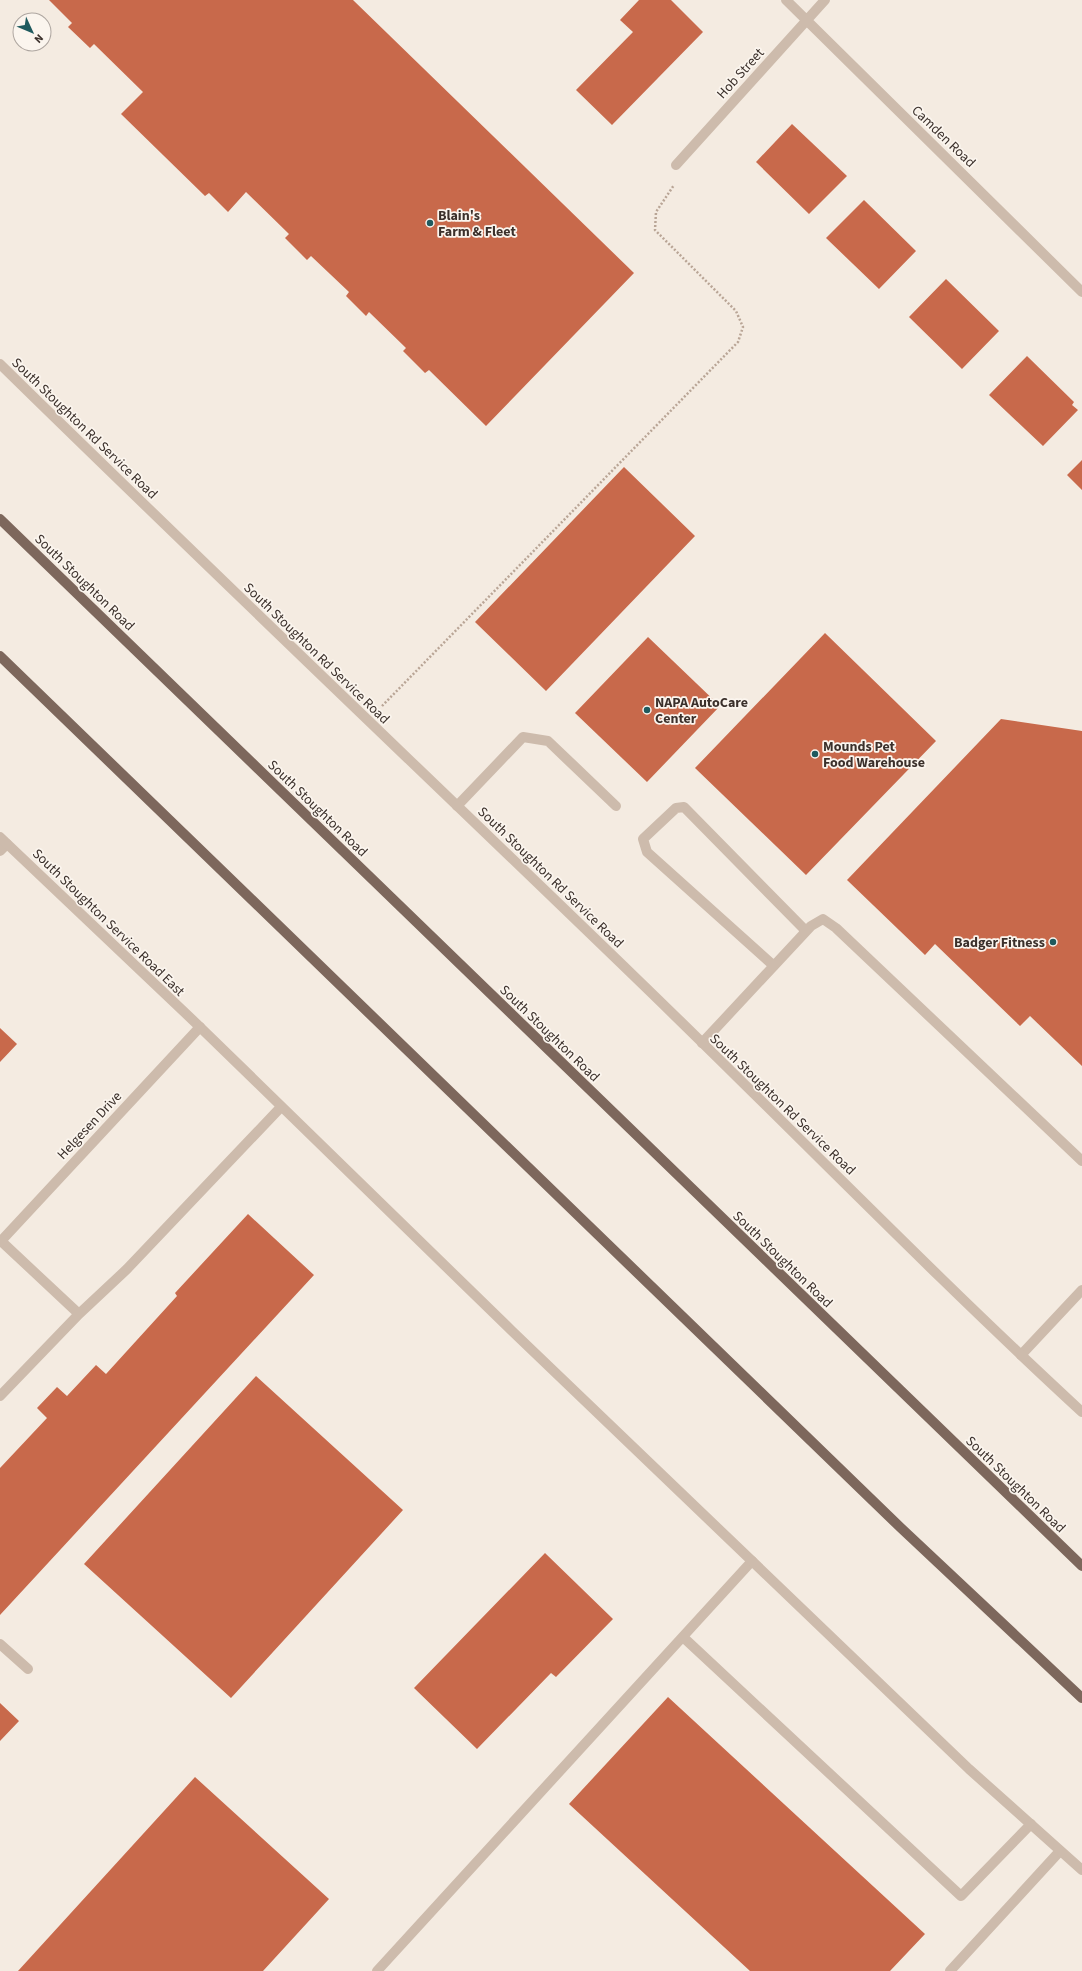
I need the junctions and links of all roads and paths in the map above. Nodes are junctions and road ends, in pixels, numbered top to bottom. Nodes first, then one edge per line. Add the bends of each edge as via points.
1 (786, 0) edge
2 (825, 0) edge
3 (807, 21) junction
4 (676, 165) joint
5 (1082, 292) edge
6 (0, 364) edge
7 (0, 520) edge
8 (0, 656) edge
9 (368, 721) junction
10 (457, 806) junction
11 (616, 806) dead end
12 (4, 840) edge
13 (0, 851) edge
14 (806, 931) junction
15 (774, 966) junction
16 (200, 1027) junction
17 (702, 1043) junction
18 (281, 1107) junction
19 (1082, 1161) edge
20 (1, 1242) edge
21 (1082, 1290) edge
22 (79, 1314) junction
23 (1022, 1355) junction
24 (0, 1396) edge
25 (1082, 1412) edge
26 (752, 1561) junction
27 (1082, 1566) edge
28 (683, 1637) junction
29 (0, 1644) edge
30 (28, 1669) dead end
31 (1082, 1698) edge
32 (1030, 1824) junction
33 (1060, 1851) junction
34 (1082, 1870) edge
35 (378, 1971) edge
36 (950, 1971) edge

1 - 3 street, Camden Road
2 - 3 street, Hob Street
3 - 4 street, Hob Street
3 - 5 street, Camden Road
4 - 9 path via 677,180 656,212 655,230 736,311 743,327 738,342
6 - 9 street, South Stoughton Rd Service Road
7 - 27 main road, South Stoughton Road
8 - 31 main road via 901,1528
9 - 10 street, South Stoughton Rd Service Road
10 - 11 street via 523,736 548,742
10 - 17 street, South Stoughton Rd Service Road
12 - 13 street
12 - 16 street, South Stoughton Service Road East
14 - 15 street
14 - 15 street via 684,807 676,808 643,839 647,852
14 - 19 street via 823,919 836,928
15 - 17 street
16 - 18 street
16 - 20 street, Helgesen Drive
17 - 23 street, South Stoughton Rd Service Road
18 - 22 street via 128,1270
18 - 26 street
20 - 22 street
21 - 23 street
22 - 24 street
23 - 25 street, South Stoughton Rd Service Road
26 - 28 street
26 - 32 street
28 - 32 street via 961,1896
28 - 35 street
29 - 30 street
32 - 33 street
33 - 34 street
33 - 36 street

